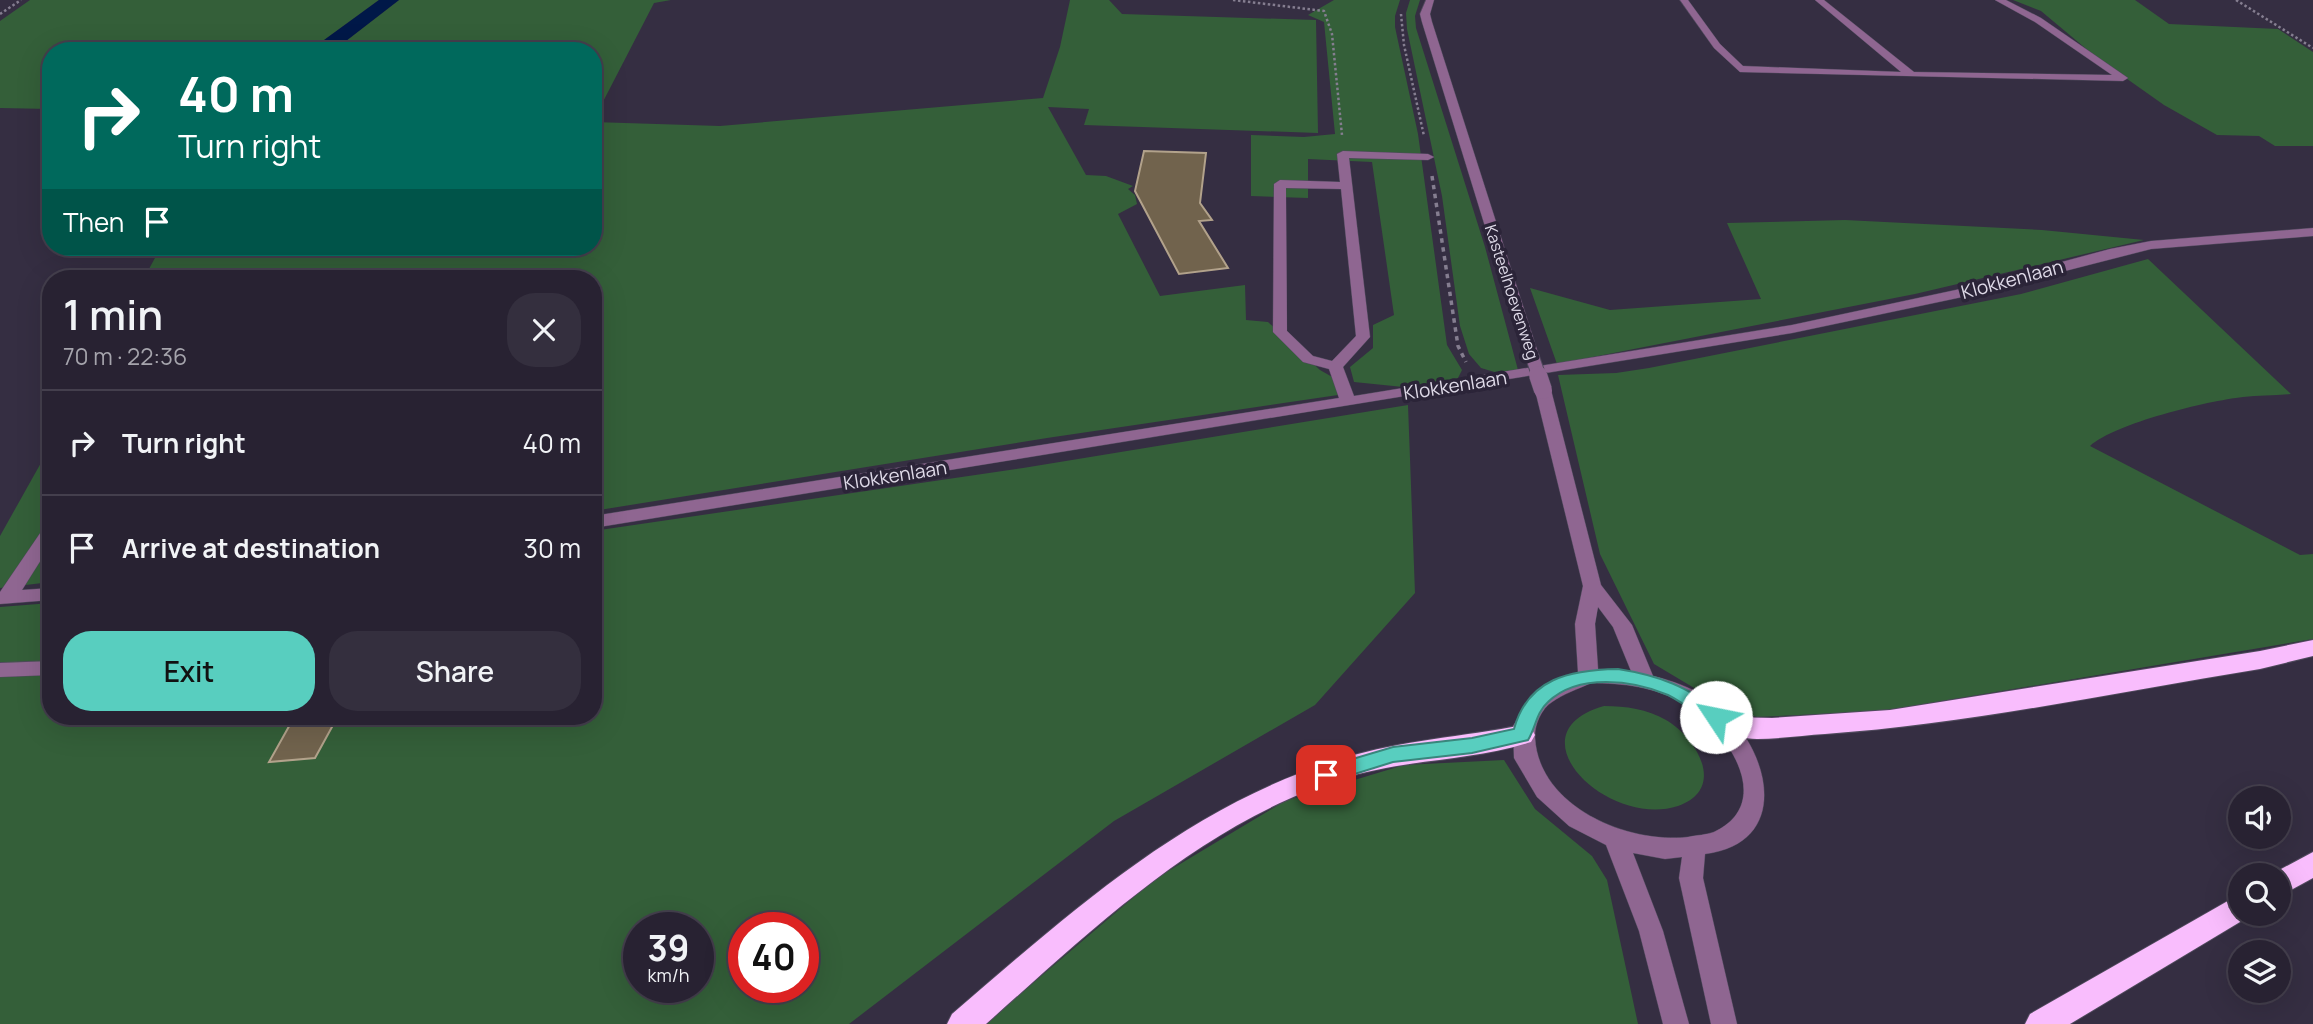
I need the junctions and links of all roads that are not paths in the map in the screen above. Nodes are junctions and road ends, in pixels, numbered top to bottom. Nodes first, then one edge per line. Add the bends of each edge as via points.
1 (1430, 0) edge
2 (1684, 0) edge
3 (1819, 0) edge
4 (1999, 0) edge
5 (1911, 75) junction
6 (1428, 157) road end
7 (1347, 186) junction
8 (2313, 232) edge
9 (1335, 366) junction
10 (1348, 402) junction
11 (602, 521) edge
12 (42, 543) edge
13 (1592, 586) junction
14 (42, 595) edge
15 (3, 598) edge
16 (2313, 648) edge
17 (42, 668) edge
18 (0, 670) edge
19 (1588, 676) junction
20 (1645, 680) junction
21 (1728, 727) junction
22 (1522, 735) junction
23 (1616, 841) junction
24 (1694, 849) junction
25 (2313, 864) edge
26 (2291, 877) edge
27 (2228, 914) edge
28 (963, 1024) edge
29 (1676, 1024) edge
30 (1724, 1024) edge
31 (2041, 1024) edge

1 - 13 street, Kasteelhoevenweg, bridge via 1426,22 1543,390
2 - 5 street via 1740,69
3 - 5 street
4 - 5 street via 2038,20 2123,78
6 - 7 street via 1343,154
7 - 9 street via 1363,337
7 - 9 street via 1280,184 1279,332 1308,359
8 - 10 street, Klokkenlaan via 2151,245 1967,292 1792,329
9 - 10 street
10 - 11 street, Klokkenlaan
12 - 15 street
13 - 19 street, Kasteelhoevenweg via 1586,624
13 - 20 street, Kasteelhoevenweg via 1622,625
14 - 15 street
16 - 21 highway via 1890,720
17 - 18 street
19 - 20 street
19 - 22 street via 1562,683 1542,696 1528,713
20 - 21 street via 1685,696
21 - 24 street via 1746,751 1755,777 1755,802 1744,824 1723,840
22 - 23 street via 1527,765 1546,795 1576,821
22 - 28 highway via 1393,755 1344,768 1289,789 1191,839
23 - 24 street via 1659,851
23 - 29 street via 1634,879
24 - 30 street via 1691,878
25 - 26 highway
27 - 31 highway

